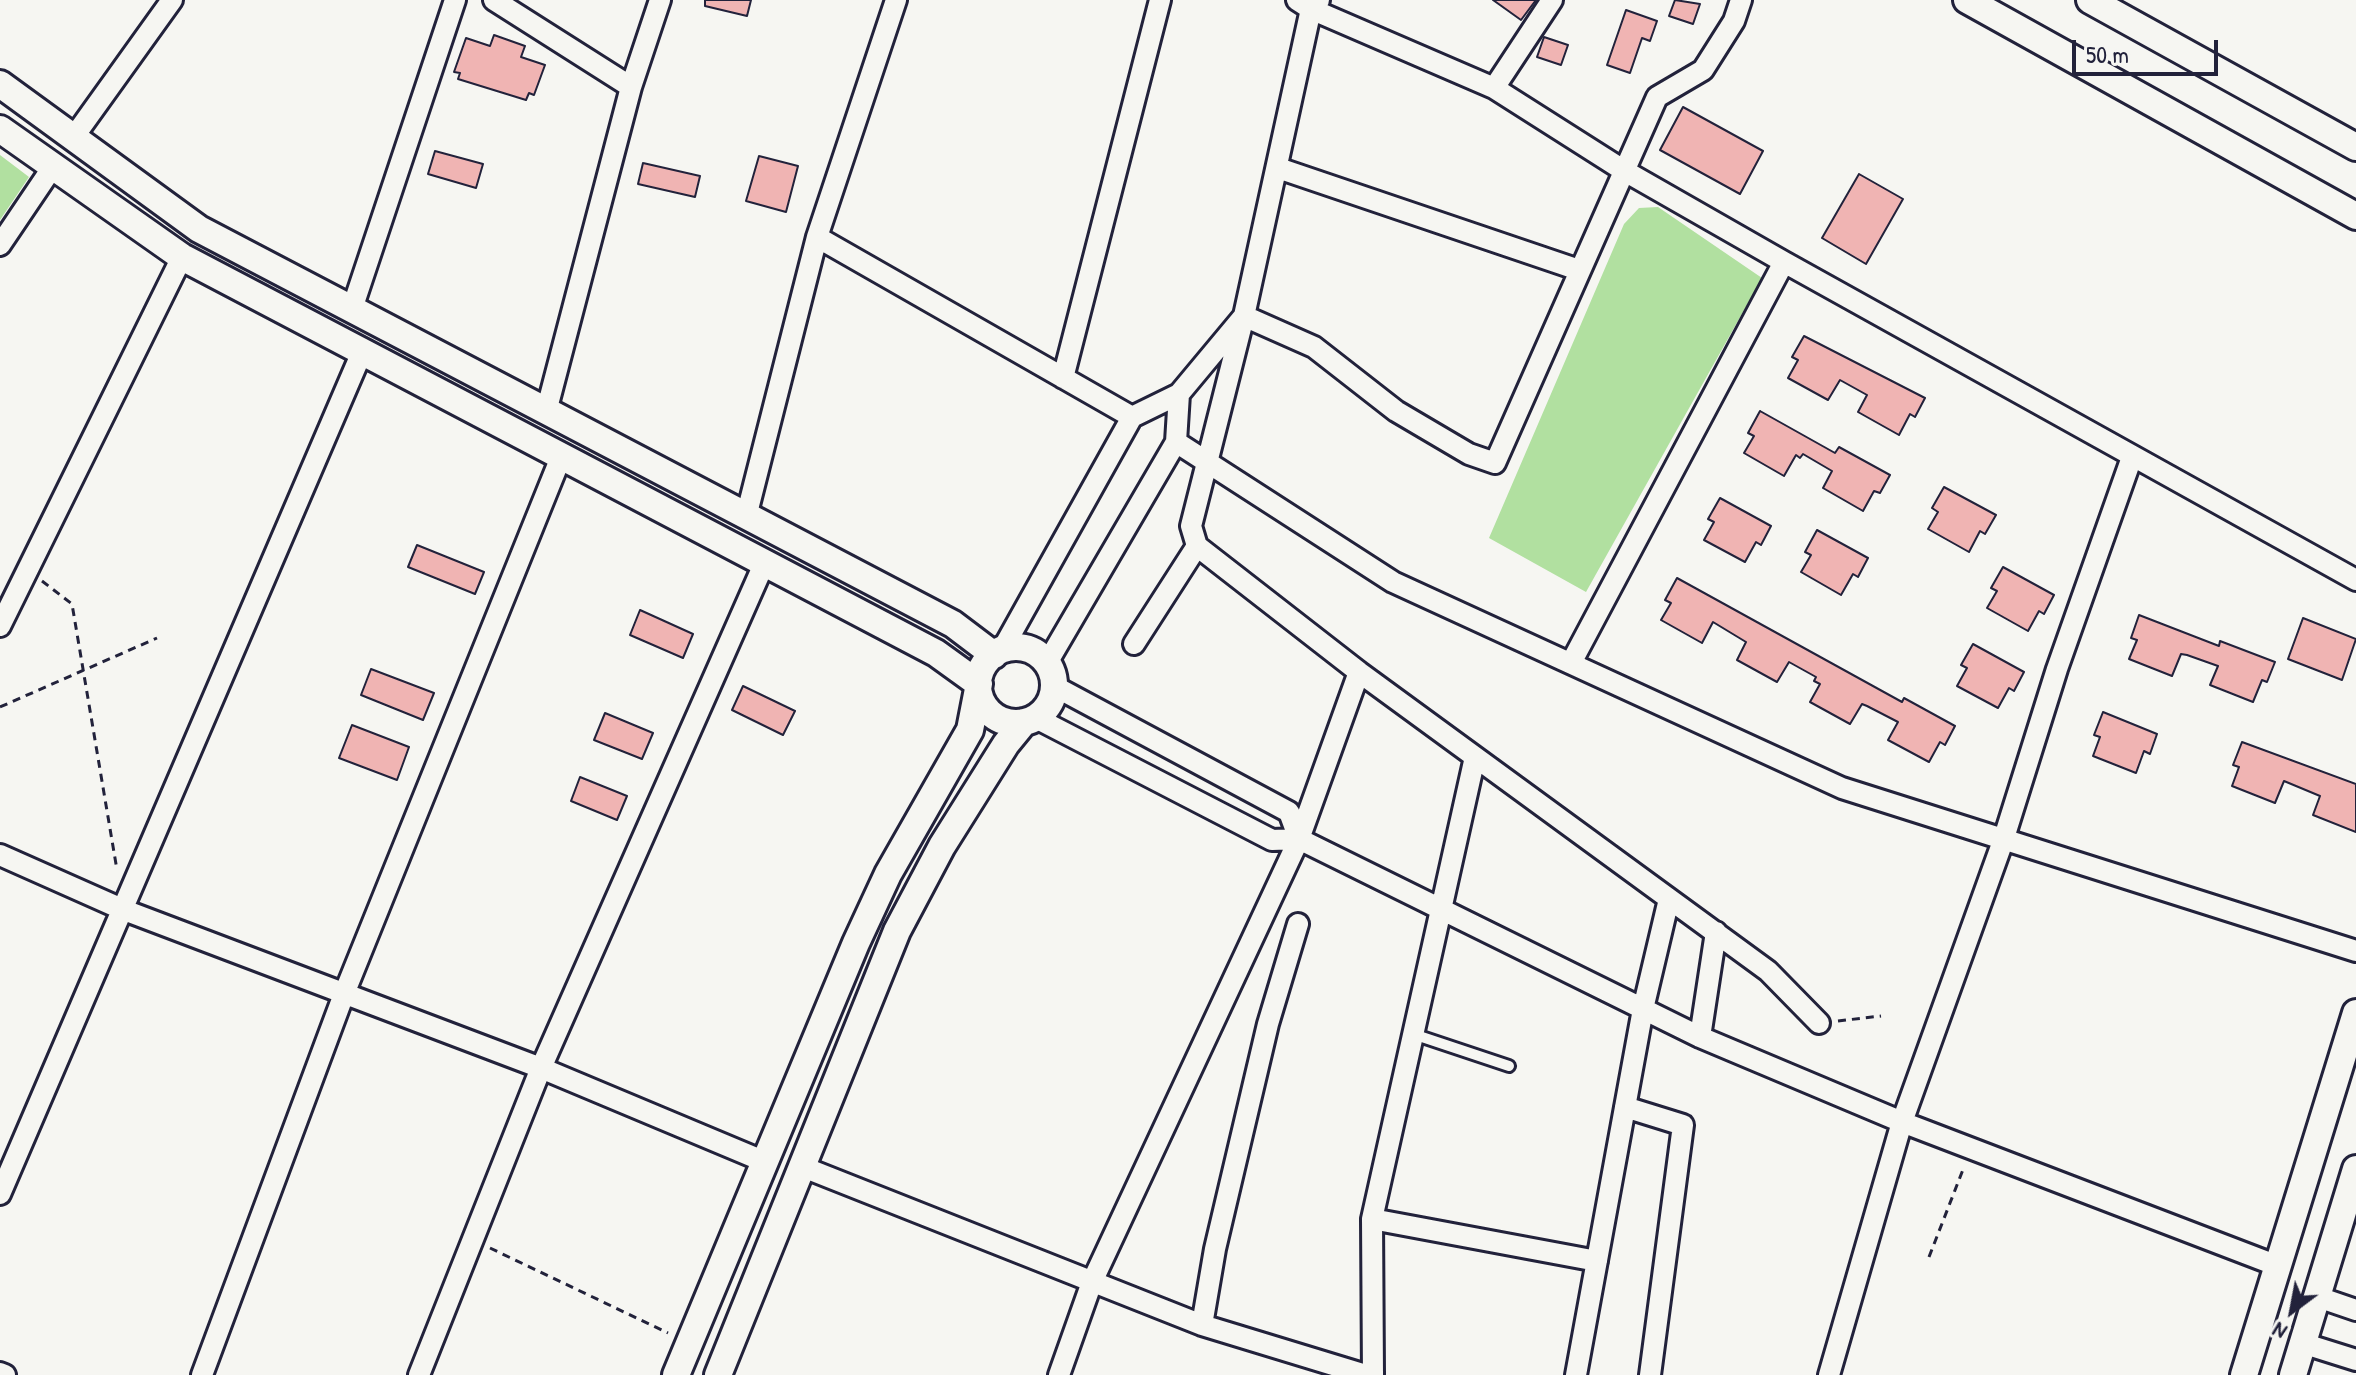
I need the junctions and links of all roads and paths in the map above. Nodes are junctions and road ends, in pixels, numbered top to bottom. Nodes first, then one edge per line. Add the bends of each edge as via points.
1 (172, 0) edge
2 (455, 0) edge
3 (494, 0) edge
4 (660, 0) edge
5 (1160, 0) edge
6 (1552, 0) edge
7 (1741, 0) edge
8 (1967, 0) edge
9 (2090, 0) edge
10 (890, 3) edge
11 (1309, 3) edge
12 (0, 84) edge
13 (631, 87) junction
14 (1494, 88) junction
15 (0, 129) edge
16 (73, 138) junction
17 (2356, 147) edge
18 (54, 165) junction
19 (1278, 168) junction
20 (1623, 170) junction
21 (2356, 216) edge
22 (817, 237) junction
23 (0, 245) edge
24 (182, 257) junction
25 (1784, 262) junction
26 (1579, 270) junction
27 (352, 309) junction
28 (1244, 316) junction
29 (362, 352) junction
30 (1063, 378) junction
31 (1179, 394) junction
32 (546, 412) junction
33 (1132, 417) junction
34 (1176, 442) junction
35 (561, 457) junction
36 (2132, 457) junction
37 (1208, 463) junction
38 (746, 517) junction
39 (1197, 546) junction
40 (764, 564) junction
41 (28, 570) junction
42 (2356, 580) edge
43 (0, 626) edge
44 (157, 638) dead end
45 (1134, 644) dead end
46 (998, 652) junction
47 (1571, 663) junction
48 (83, 669) junction
49 (1359, 672) junction
50 (1051, 674) junction
51 (978, 687) junction
52 (0, 707) edge
53 (1030, 720) junction
54 (1475, 757) junction
55 (1299, 839) junction
56 (2003, 841) junction
57 (0, 855) edge
58 (1669, 899) junction
59 (1441, 909) junction
60 (124, 910) junction
61 (1298, 924) dead end
62 (1716, 932) junction
63 (2356, 951) edge
64 (344, 994) junction
65 (1643, 1009) junction
66 (2356, 1013) edge
67 (1881, 1016) dead end
68 (1819, 1023) joint
69 (1413, 1034) junction
70 (1700, 1037) junction
71 (1509, 1066) dead end
72 (541, 1068) junction
73 (1625, 1107) junction
74 (1902, 1122) junction
75 (1971, 1149) junction
76 (763, 1161) junction
77 (803, 1167) junction
78 (2356, 1169) edge
79 (0, 1194) edge
80 (1372, 1219) junction
81 (473, 1240) junction
82 (1929, 1257) dead end
83 (1597, 1261) junction
84 (2278, 1266) junction
85 (1092, 1282) junction
86 (2315, 1296) junction
87 (2356, 1310) edge
88 (1202, 1325) junction
89 (689, 1343) junction
90 (2302, 1343) junction
91 (2356, 1360) edge
92 (202, 1375) edge
93 (419, 1375) edge
94 (676, 1375) edge
95 (718, 1375) edge
96 (1059, 1375) edge
97 (1366, 1375) edge
98 (1373, 1375) edge
99 (1576, 1375) edge
100 (1650, 1375) edge
101 (1829, 1375) edge
102 (2244, 1375) edge
103 (2293, 1375) edge

1 - 16 street
2 - 27 street
3 - 13 street
4 - 13 street
5 - 30 street
6 - 14 street
7 - 20 street via 1703,70 1657,97
8 - 21 street
9 - 17 street
10 - 22 street
11 - 14 street
11 - 19 street
12 - 16 street
13 - 32 street
14 - 20 street
15 - 18 street
16 - 27 street via 199,229
18 - 23 street
18 - 24 street
19 - 26 street
19 - 28 street
20 - 25 street
20 - 26 street
22 - 30 street
22 - 38 street
24 - 29 street
24 - 41 street
25 - 36 street
25 - 47 street
26 - 28 street via 1495,463 1469,454 1396,411 1314,347
27 - 32 street
28 - 31 street
28 - 37 street
29 - 35 street
29 - 60 street
30 - 33 street
31 - 33 street
31 - 34 street
32 - 38 street
33 - 46 street
34 - 37 street
34 - 50 street
35 - 40 street
35 - 64 street
36 - 42 street
36 - 56 street
37 - 39 street via 1191,526
37 - 47 street via 1393,582
38 - 46 street
39 - 45 street
39 - 49 street
40 - 51 street via 936,653
40 - 72 street
41 - 43 street
41 - 48 path via 72,604
44 - 48 path
46 - 50 street via 1027,648
46 - 51 street via 983,665
47 - 56 street via 1842,788
48 - 52 path
48 - 60 path
49 - 54 street
49 - 55 street
50 - 53 street via 1052,699
50 - 55 street via 1289,812
51 - 53 street via 982,701 999,719
51 - 76 street via 970,730 888,874
53 - 55 street via 1272,840
53 - 77 street via 1006,744 897,931
54 - 58 street
54 - 59 street
55 - 59 street
55 - 85 street
56 - 63 street
56 - 74 street
57 - 60 street
58 - 62 street
58 - 65 street
59 - 65 street
59 - 69 street
60 - 64 street
60 - 79 street
61 - 88 street via 1268,1024
62 - 68 street via 1768,971
62 - 70 street
64 - 72 street
64 - 92 street
65 - 70 street
65 - 73 street
66 - 84 street
67 - 68 path
69 - 71 lane
69 - 80 street
70 - 74 street
72 - 76 street
72 - 81 street
73 - 83 street
73 - 100 street via 1683,1125
74 - 75 street
74 - 101 street
75 - 82 path
75 - 84 street
76 - 89 street
77 - 85 street
77 - 95 street
78 - 86 street
80 - 83 street
80 - 98 street
81 - 89 path
81 - 93 street
83 - 99 street
84 - 102 street
85 - 88 street
85 - 96 street
86 - 87 street
86 - 90 street
88 - 97 street
89 - 94 street
90 - 91 street
90 - 103 street

